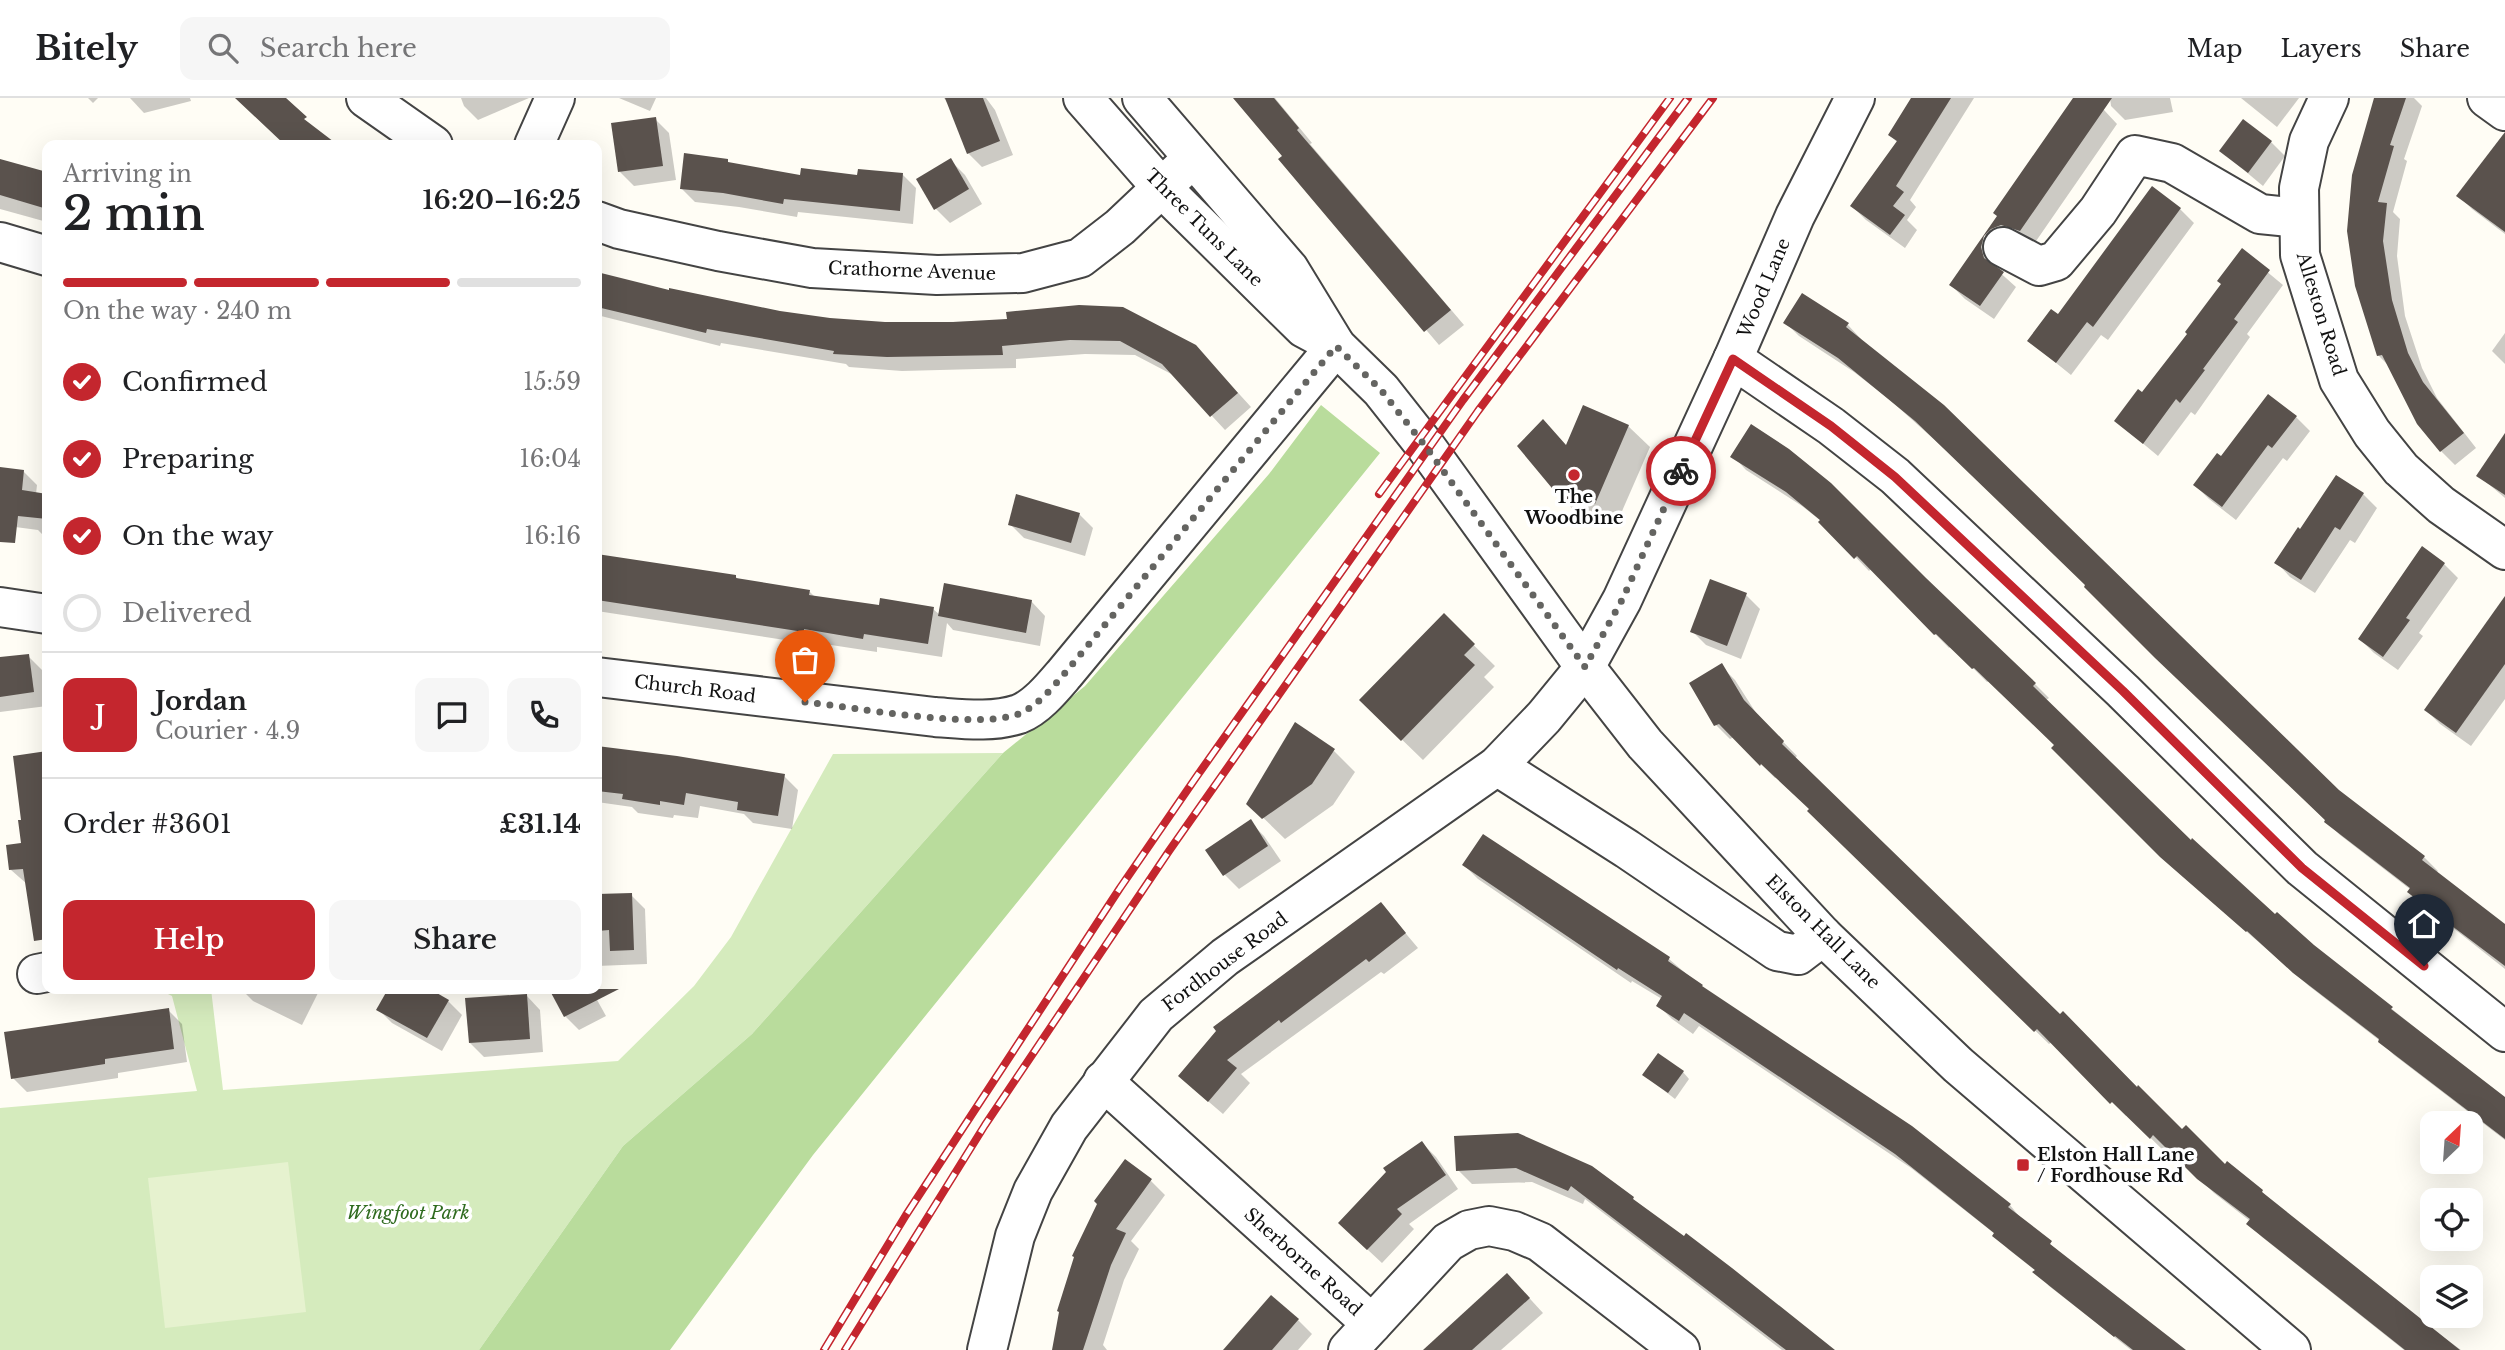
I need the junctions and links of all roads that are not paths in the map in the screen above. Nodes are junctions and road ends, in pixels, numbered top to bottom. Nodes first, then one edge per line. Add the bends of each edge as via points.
1 (366, 98) edge
2 (555, 98) edge
3 (1083, 98) edge
4 (1142, 98) edge
5 (1855, 98) edge
6 (2329, 98) edge
7 (2487, 98) edge
8 (2505, 111) edge
9 (426, 140) edge
10 (536, 140) edge
11 (1194, 158) junction
12 (1161, 187) junction
13 (2300, 218) junction
14 (602, 223) edge
15 (0, 242) edge
16 (2003, 247) dead end
17 (42, 255) edge
18 (1336, 346) junction
19 (1733, 359) junction
20 (1426, 447) joint
21 (2505, 550) edge
22 (0, 607) edge
23 (42, 613) edge
24 (1585, 667) junction
25 (602, 678) edge
26 (1497, 766) junction
27 (1824, 936) junction
28 (2505, 1032) edge
29 (1103, 1081) junction
30 (1360, 1337) edge
31 (987, 1350) edge
32 (1679, 1350) edge
33 (2291, 1350) edge

1 - 9 street
2 - 10 street
3 - 12 street, Three Tuns Lane
4 - 11 street, Three Tuns Lane
5 - 19 street, Wood Lane via 1795,216
6 - 13 street, Alleston Road via 2309,141 2299,188
7 - 8 street
11 - 12 street, Crathorne Avenue
11 - 18 street, Three Tuns Lane via 1289,269
12 - 14 street, Crathorne Avenue via 1080,258 1023,273 937,275 812,268
12 - 18 street, Three Tuns Lane via 1304,328
13 - 16 street via 2260,214 2172,163 2136,155 2056,261 2039,266
13 - 21 street, Alleston Road via 2300,255 2339,380 2401,469 2441,505
15 - 17 street
18 - 20 street, Three Tuns Lane via 1381,390
18 - 25 street, Church Road via 1048,693 1021,713 990,720 935,717
19 - 24 street, Wood Lane via 1622,600
19 - 28 street via 1831,426 1895,477 2123,691 2302,868
20 - 24 street, Elston Hall Lane
22 - 23 street
24 - 26 street, Fordhouse Road
24 - 27 street, Elston Hall Lane via 1644,744
26 - 27 street via 1777,951 1798,955
26 - 29 street, Fordhouse Road via 1226,957 1156,1015
27 - 33 street, Elston Hall Lane via 1958,1065
29 - 30 street, Sherborne Road
29 - 31 street, Fordhouse Road via 1069,1127 1033,1191 1015,1236
30 - 32 street, Sherborne Road via 1448,1242 1469,1230 1489,1226 1540,1242

